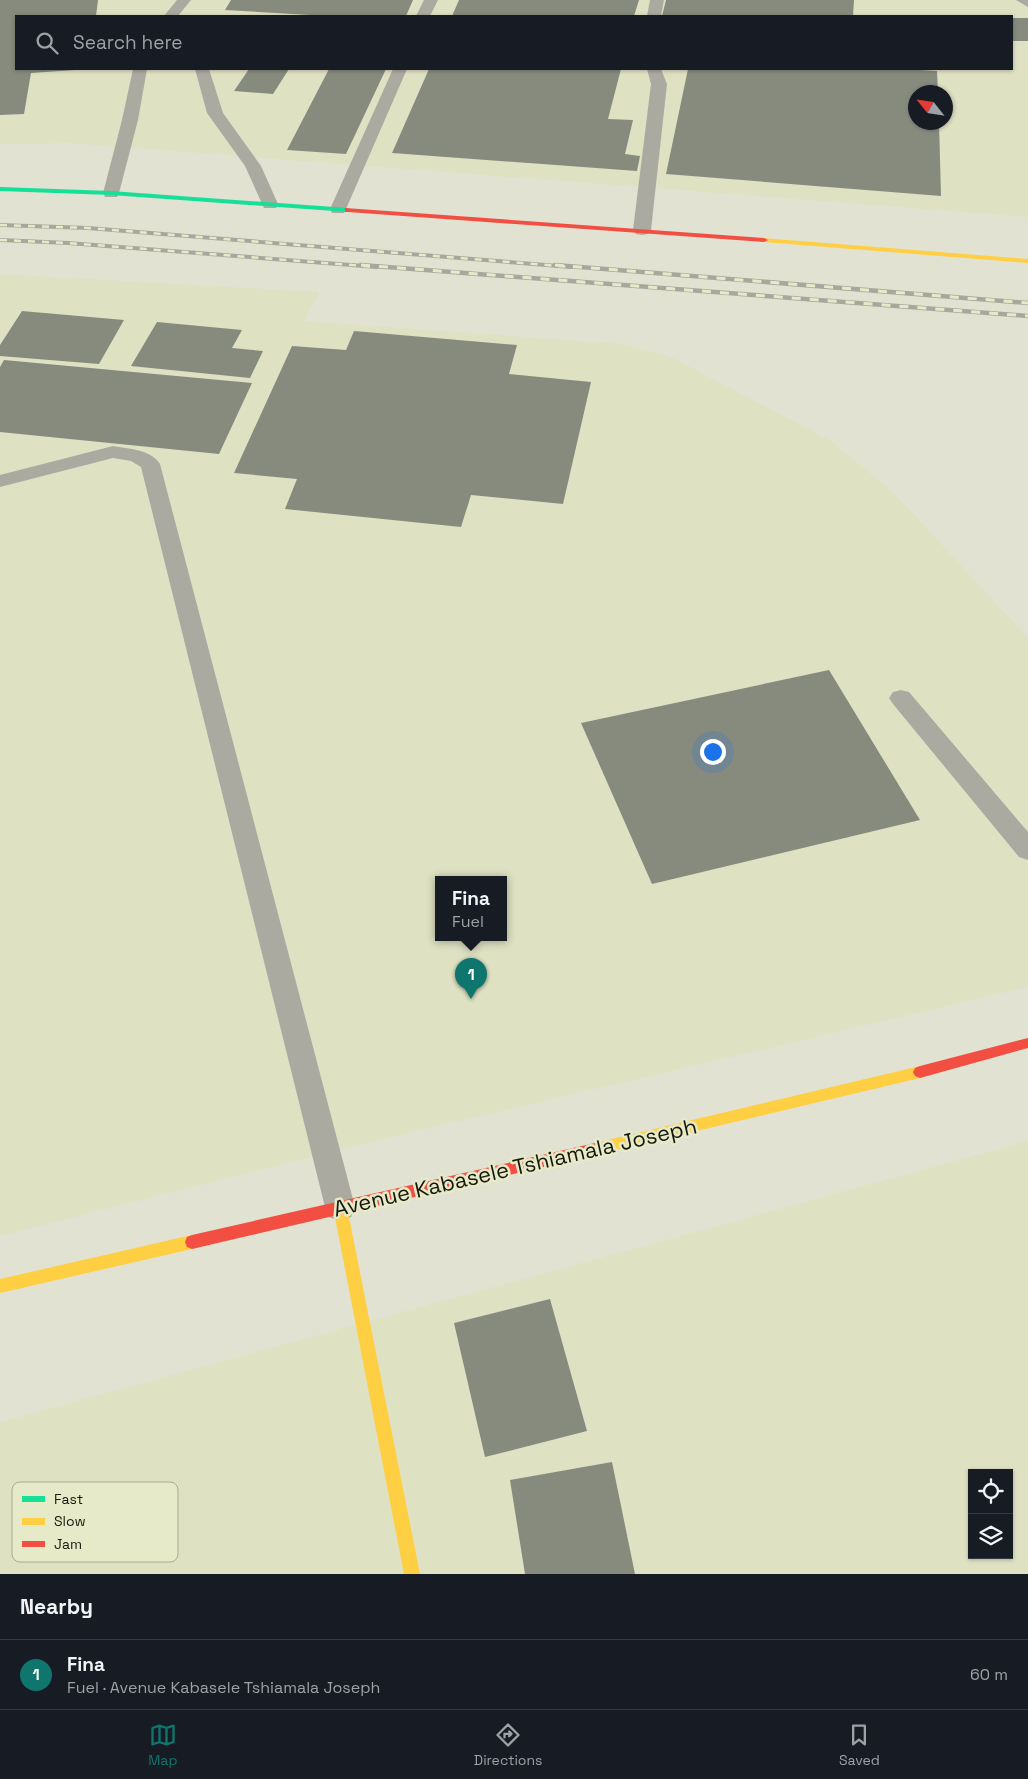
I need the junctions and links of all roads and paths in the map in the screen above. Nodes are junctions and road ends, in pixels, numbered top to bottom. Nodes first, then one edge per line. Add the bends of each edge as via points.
1 (184, 0) edge
2 (431, 0) edge
3 (657, 0) edge
4 (1023, 0) edge
5 (1028, 3) edge
6 (173, 15) edge
7 (424, 15) edge
8 (654, 15) edge
9 (140, 70) edge
10 (202, 70) edge
11 (400, 70) edge
12 (654, 70) edge
13 (0, 189) edge
14 (111, 192) junction
15 (270, 204) junction
16 (338, 209) junction
17 (642, 230) junction
18 (1028, 261) edge
19 (0, 481) edge
20 (901, 698) dead end
21 (1028, 850) edge
22 (1028, 1043) edge
23 (340, 1207) junction
24 (0, 1286) edge
25 (412, 1574) edge

1 - 6 lane
2 - 7 lane
3 - 8 lane
4 - 5 lane
9 - 14 lane
10 - 15 lane via 215,113 253,166
11 - 16 lane
12 - 17 lane via 659,84
13 - 14 main road
14 - 15 main road
15 - 16 main road
16 - 17 main road
17 - 18 main road
19 - 23 lane via 113,452 137,456 150,464
20 - 21 lane
22 - 23 main road, Avenue Kabasele Tshiamala Joseph via 871,1084
23 - 24 main road, Avenue Kabasele Tshiamala Joseph
23 - 25 main road

